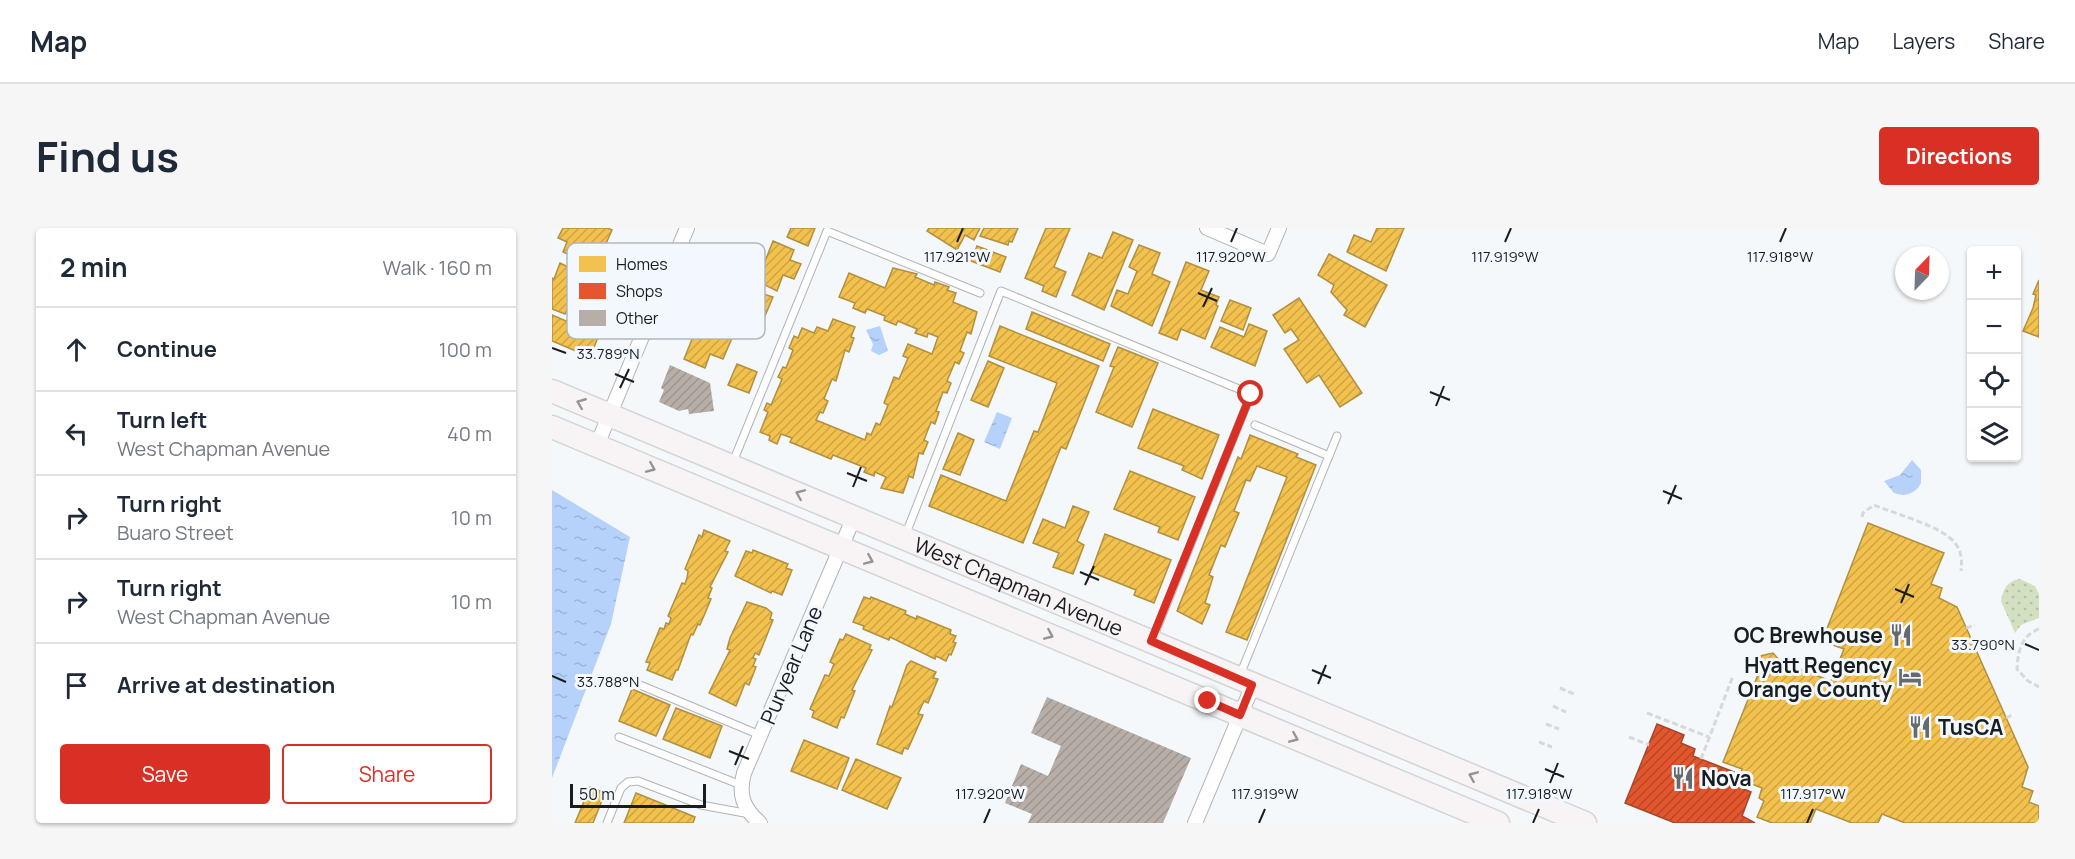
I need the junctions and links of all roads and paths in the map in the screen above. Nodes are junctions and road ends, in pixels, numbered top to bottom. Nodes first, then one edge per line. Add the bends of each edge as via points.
1 (687, 228) edge
2 (1207, 228) edge
3 (1278, 228) edge
4 (681, 243) edge
5 (980, 293) dead end
6 (641, 339) edge
7 (552, 391) edge
8 (610, 414) junction
9 (1255, 425) dead end
10 (552, 427) edge
11 (1337, 436) dead end
12 (597, 445) junction
13 (1329, 456) junction
14 (732, 465) junction
15 (854, 517) junction
16 (1862, 518) dead end
17 (904, 538) junction
18 (840, 548) junction
19 (1961, 570) dead end
20 (1975, 625) dead end
21 (1966, 628) dead end
22 (2039, 629) edge
23 (1151, 641) junction
24 (1733, 676) dead end
25 (1245, 682) junction
26 (640, 685) dead end
27 (2039, 687) edge
28 (1560, 688) dead end
29 (1574, 694) dead end
30 (1553, 706) dead end
31 (1566, 712) dead end
32 (1647, 713) dead end
33 (2014, 714) dead end
34 (1240, 715) junction
35 (2006, 718) dead end
36 (1546, 724) dead end
37 (1559, 729) dead end
38 (761, 735) junction
39 (619, 737) dead end
40 (1629, 737) dead end
41 (1709, 737) junction
42 (1539, 742) dead end
43 (1648, 745) dead end
44 (1552, 747) dead end
45 (1701, 759) dead end
46 (741, 785) junction
47 (755, 818) edge
48 (607, 823) edge
49 (1195, 823) edge
50 (1498, 823) edge
51 (1585, 823) edge

1 - 4 street
2 - 3 street via 1268,254
5 - 14 lane via 827,231
6 - 8 street
8 -> 7 main road, West Chapman Avenue
8 - 12 street
8 - 14 main road, West Chapman Avenue
9 - 13 lane
10 - 12 main road, West Chapman Avenue
11 - 13 lane
12 -> 18 main road, West Chapman Avenue
13 - 25 lane
15 -> 14 main road, West Chapman Avenue
15 - 17 main road, West Chapman Avenue
15 - 18 street, Puryear Lane
16 - 19 path via 1874,505 1944,534 1962,556
17 - 23 main road, West Chapman Avenue
17 - 23 lane via 1001,291 1251,394
18 -> 34 main road, West Chapman Avenue
18 - 38 street, Puryear Lane
20 - 21 path
22 - 27 path via 2023,641 2017,669
23 - 25 main road, West Chapman Avenue
24 - 41 path
25 - 34 street
51 -> 25 main road, West Chapman Avenue
26 - 38 lane
28 - 29 path
30 - 31 path
32 - 41 path
33 - 35 path
34 - 49 street
34 -> 50 main road, West Chapman Avenue
36 - 37 path
38 - 46 street, Puryear Lane
39 - 46 lane
40 - 43 path
41 - 45 path
42 - 44 path
46 - 47 street via 741,799
47 - 48 lane via 701,805 638,781 621,788

